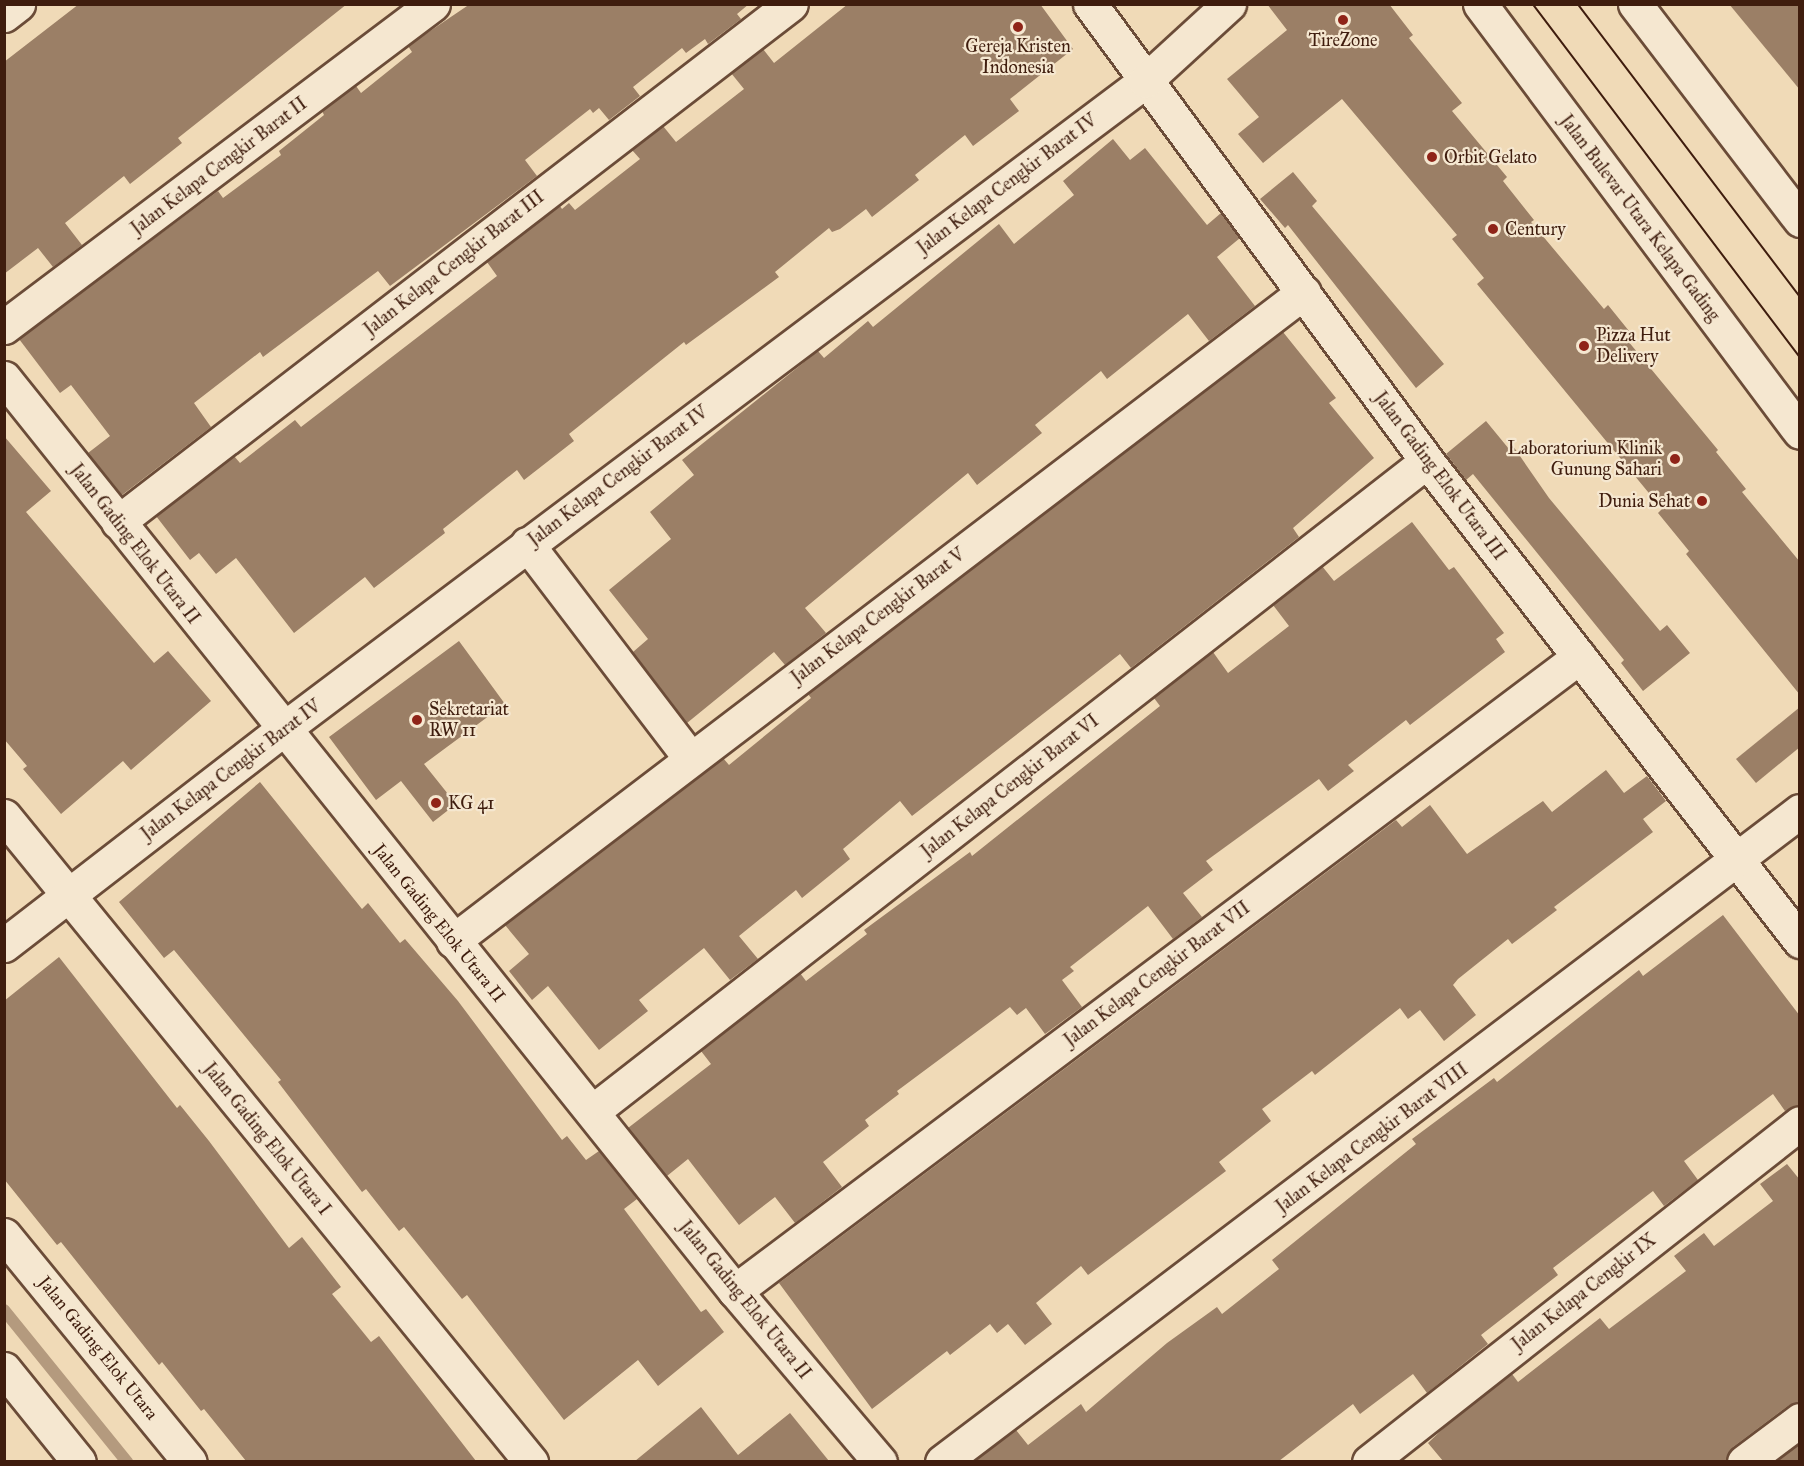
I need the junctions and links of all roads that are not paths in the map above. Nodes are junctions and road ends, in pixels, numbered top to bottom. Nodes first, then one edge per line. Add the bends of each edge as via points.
1 (18, 4) edge
2 (433, 4) edge
3 (791, 4) edge
4 (1090, 4) edge
5 (1229, 4) edge
6 (1479, 4) edge
7 (1635, 4) edge
8 (4, 15) edge
9 (1145, 81) junction
10 (1800, 220) edge
11 (1304, 292) junction
12 (4, 327) edge
13 (4, 378) edge
14 (1800, 432) edge
15 (1427, 461) junction
16 (118, 522) junction
17 (527, 544) junction
18 (1579, 657) junction
19 (282, 730) junction
20 (692, 759) junction
21 (1800, 812) edge
22 (4, 816) edge
23 (1738, 862) junction
24 (67, 895) junction
25 (453, 941) junction
26 (1800, 941) edge
27 (4, 945) edge
28 (593, 1111) junction
29 (1800, 1123) edge
30 (4, 1235) edge
31 (735, 1291) junction
32 (6, 1373) edge
33 (1800, 1420) edge
34 (79, 1461) edge
35 (190, 1461) edge
36 (531, 1461) edge
37 (880, 1461) edge
38 (942, 1461) edge
39 (1369, 1461) edge
40 (1744, 1461) edge

1 - 8 street
2 - 12 street, Jalan Kelapa Cengkir Barat II
3 - 16 street, Jalan Kelapa Cengkir Barat III
4 - 9 street, Jalan Gading Elok Utara III
5 - 9 street, Jalan Kelapa Cengkir Barat IV
6 - 14 street, Jalan Bulevar Utara Kelapa Gading
7 - 10 street
9 - 11 street, Jalan Gading Elok Utara III
9 - 17 street, Jalan Kelapa Cengkir Barat IV
11 - 15 street, Jalan Gading Elok Utara III
11 - 20 street, Jalan Kelapa Cengkir Barat V
13 - 16 street, Jalan Gading Elok Utara II
15 - 18 street, Jalan Gading Elok Utara III
15 - 28 street, Jalan Kelapa Cengkir Barat VI
16 - 19 street, Jalan Gading Elok Utara II
17 - 19 street, Jalan Kelapa Cengkir Barat IV
17 - 20 street
18 - 23 street, Jalan Gading Elok Utara III
18 - 31 street, Jalan Kelapa Cengkir Barat VII
19 - 24 street, Jalan Kelapa Cengkir Barat IV
19 - 25 street, Jalan Gading Elok Utara II
20 - 25 street, Jalan Kelapa Cengkir Barat V
21 - 23 street, Jalan Kelapa Cengkir Barat VIII
22 - 24 street, Jalan Gading Elok Utara I
23 - 26 street, Jalan Gading Elok Utara III
23 - 38 street, Jalan Kelapa Cengkir Barat VIII
24 - 27 street, Jalan Kelapa Cengkir Barat IV
24 - 36 street, Jalan Gading Elok Utara I
25 - 28 street, Jalan Gading Elok Utara II
28 - 31 street, Jalan Gading Elok Utara II
29 - 39 street, Jalan Kelapa Cengkir IX
30 - 35 street, Jalan Gading Elok Utara
31 - 37 street, Jalan Gading Elok Utara II
32 - 34 street
33 - 40 street

